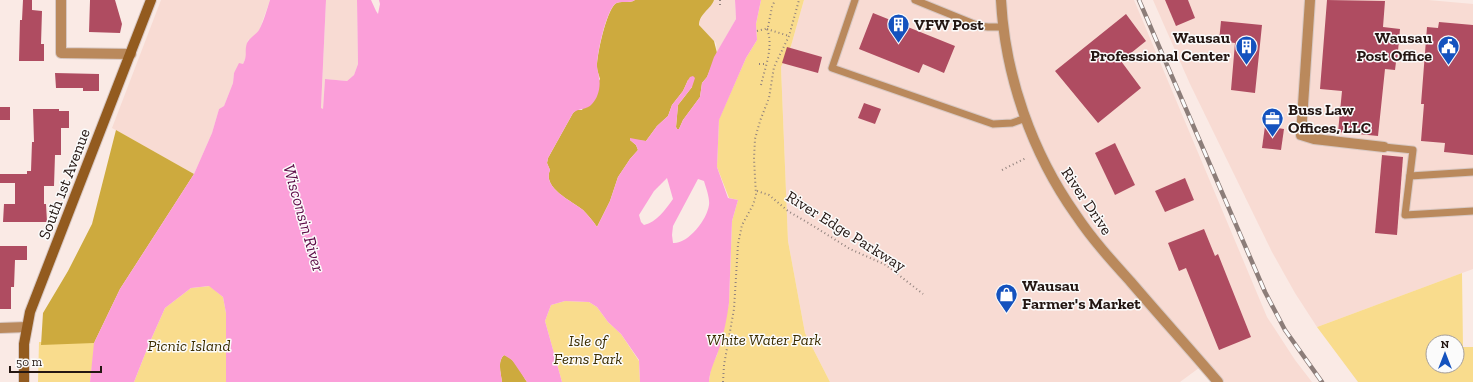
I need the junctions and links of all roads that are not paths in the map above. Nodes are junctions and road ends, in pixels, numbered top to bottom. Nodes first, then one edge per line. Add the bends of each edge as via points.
1 (61, 0) edge
2 (151, 0) edge
3 (855, 0) edge
4 (915, 0) edge
5 (1001, 0) edge
6 (1310, 0) edge
7 (933, 3) edge
8 (1004, 27) junction
9 (131, 54) junction
10 (1026, 118) junction
11 (1384, 147) joint
12 (1473, 172) edge
13 (1410, 176) junction
14 (1473, 211) edge
15 (27, 327) junction
16 (0, 328) edge
17 (24, 382) edge
18 (1218, 382) edge

1 - 9 street via 61,53
2 - 9 street, South 1st Avenue
3 - 10 lane via 832,68 993,124 1012,123
4 - 7 lane
5 - 8 street, River Drive
6 - 11 street via 1301,135 1314,139
7 - 8 lane via 979,26
8 - 10 street, River Drive via 1014,81
9 - 15 street, South 1st Avenue via 30,312
10 - 18 street, River Drive via 1052,176 1083,225
11 - 13 lane via 1413,150
12 - 13 lane
13 - 14 lane via 1405,215
15 - 16 street
15 - 17 street, South 1st Avenue via 24,344

